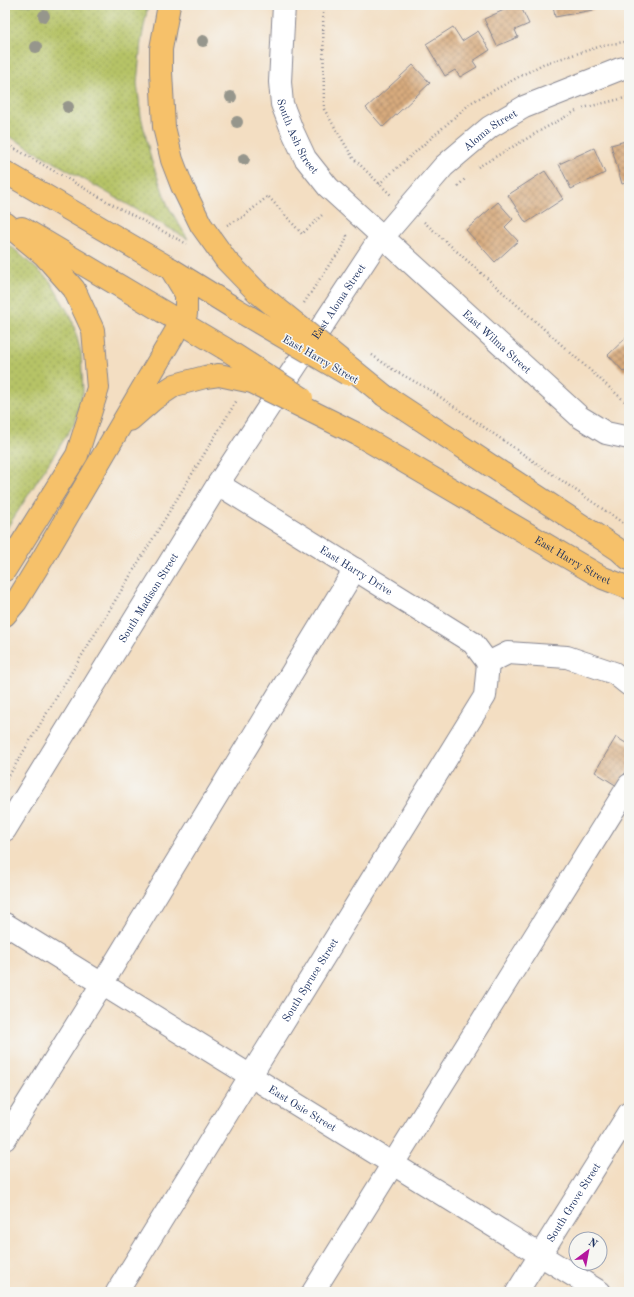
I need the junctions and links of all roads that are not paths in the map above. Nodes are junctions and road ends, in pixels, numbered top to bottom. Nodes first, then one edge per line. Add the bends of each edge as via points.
1 (170, 5) edge
2 (284, 5) edge
3 (629, 67) edge
4 (7, 173) edge
5 (5, 218) edge
6 (5, 223) edge
7 (383, 237) junction
8 (172, 269) junction
9 (182, 323) junction
10 (295, 368) joint
11 (385, 396) junction
12 (116, 432) junction
13 (357, 434) junction
14 (623, 437) edge
15 (218, 484) junction
16 (629, 559) edge
17 (355, 569) junction
18 (5, 570) edge
19 (629, 588) edge
20 (5, 615) edge
21 (488, 663) junction
22 (629, 685) edge
23 (629, 785) edge
24 (5, 830) edge
25 (5, 924) edge
26 (102, 984) junction
27 (251, 1076) junction
28 (629, 1113) edge
29 (5, 1139) edge
30 (393, 1163) junction
31 (541, 1254) junction
32 (117, 1292) edge
33 (313, 1292) edge
34 (517, 1292) edge
35 (600, 1292) edge

1 - 11 main road, bridge via 161,49 164,127 172,160 201,225 226,260 257,292
2 - 7 street, South Ash Street via 280,82 282,104 292,130 305,158 328,187
3 - 7 street, Aloma Street via 524,107 490,127 444,166
4 - 8 main road, East Harry Street
5 - 9 main road, East Harry Street
6 - 18 main road via 44,255 74,289 93,330 98,388 77,455
7 - 10 street, East Aloma Street
7 - 14 street, East Wilma Street via 580,417 606,433
8 - 9 main road via 186,294 186,314
8 - 11 main road, East Harry Street, bridge
9 - 12 main road
9 - 13 main road, East Harry Street, bridge
10 - 15 street, South Madison Street
11 - 16 main road, East Harry Street
12 - 13 main road, bridge via 154,399 175,385 219,375 252,382
12 - 20 main road via 16,602
13 - 19 main road, East Harry Street via 603,578
15 - 17 street, East Harry Drive
15 - 24 street, South Madison Street
17 - 21 street, East Harry Drive via 473,643
17 - 26 street
21 - 22 street via 508,652 567,658 614,673
21 - 27 street, South Spruce Street via 485,696
23 - 30 street
25 - 26 street, East Osie Street
26 - 27 street, East Osie Street
26 - 29 street
27 - 30 street, East Osie Street
27 - 32 street, South Spruce Street
28 - 31 street, South Grove Street
30 - 31 street, East Osie Street
30 - 33 street
31 - 34 street, South Grove Street
31 - 35 street, East Osie Street

